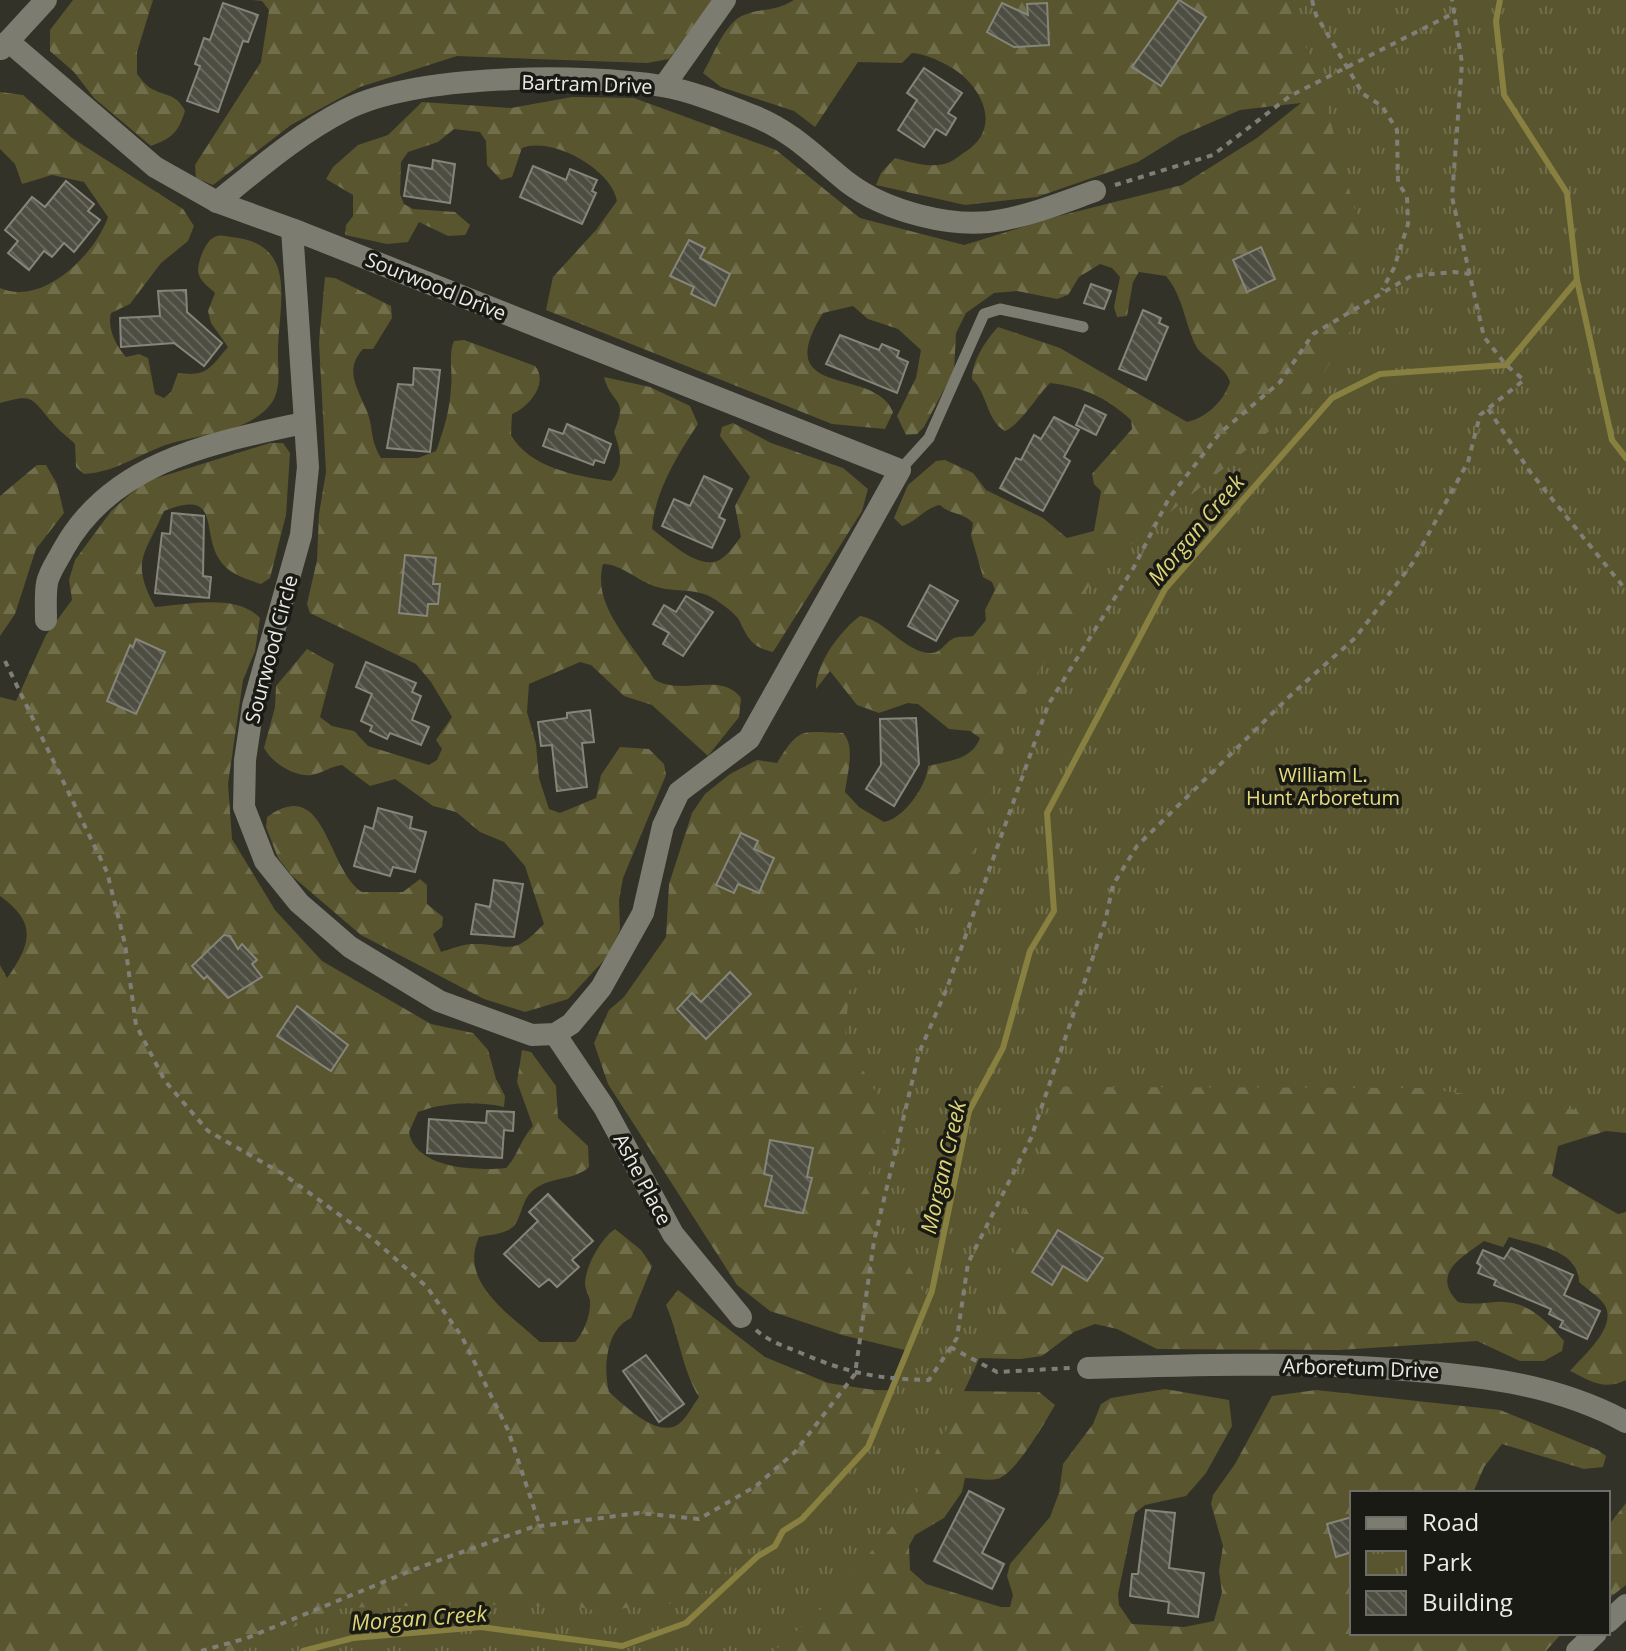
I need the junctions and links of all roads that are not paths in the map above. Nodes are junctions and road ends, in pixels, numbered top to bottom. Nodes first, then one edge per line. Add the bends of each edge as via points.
1 (46, 0) edge
2 (725, 0) edge
3 (4, 46) edge
4 (664, 86) junction
5 (1095, 191) road end
6 (217, 202) junction
7 (292, 229) junction
8 (1083, 327) dead end
9 (303, 423) junction
10 (900, 470) junction
11 (46, 620) dead end
12 (555, 1034) junction
13 (741, 1317) road end
14 (1088, 1368) road end
15 (1626, 1422) edge
16 (1626, 1605) edge
17 (1610, 1620) edge
18 (1594, 1635) edge
19 (1577, 1651) edge

1 - 3 street
2 - 4 street
3 - 6 street, Sourwood Drive via 155,167
4 - 5 street, Bartram Drive via 791,134 873,199 915,216 999,221
4 - 6 street, Bartram Drive via 591,80 425,84 347,109 278,153
6 - 7 street, Sourwood Drive
7 - 9 street, Sourwood Circle
7 - 10 street, Sourwood Drive
8 - 10 lane via 1000,309 984,314 929,438
9 - 11 street via 219,441 113,488 72,535 47,580
9 - 12 street, Sourwood Circle via 308,467 301,535 253,706 245,760 244,807 265,861 299,903 350,947 427,993 532,1035
10 - 12 street via 749,739 679,792 663,826 643,913 624,952 571,1024
12 - 13 street, Ashe Place via 604,1107 673,1234
14 - 15 street, Arboretum Drive via 1328,1365 1455,1371 1578,1400
16 - 17 street
18 - 19 street

